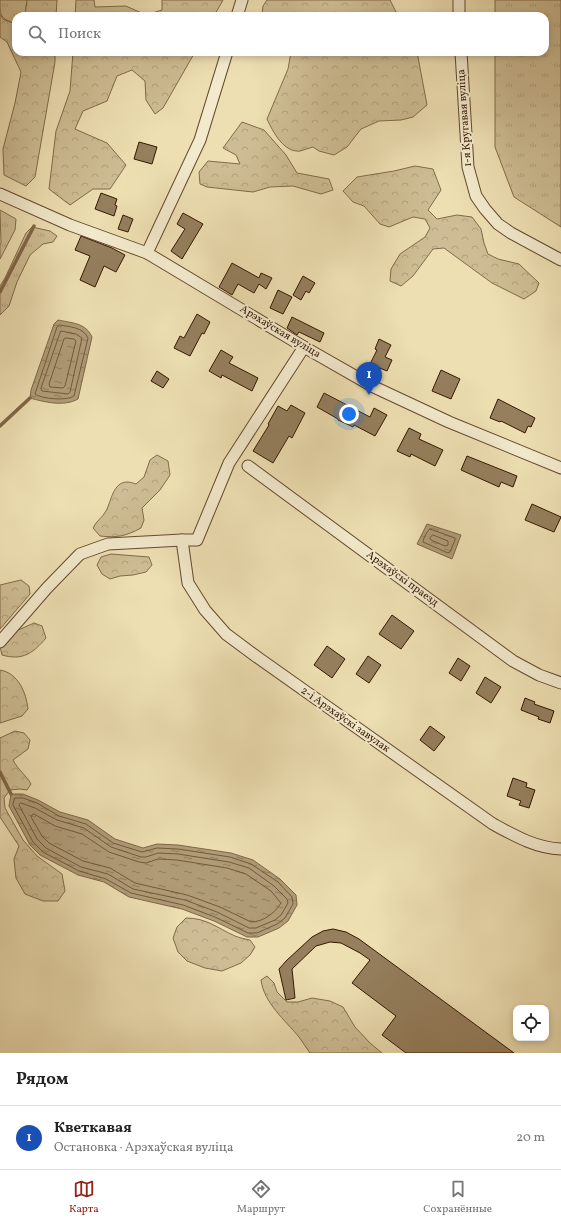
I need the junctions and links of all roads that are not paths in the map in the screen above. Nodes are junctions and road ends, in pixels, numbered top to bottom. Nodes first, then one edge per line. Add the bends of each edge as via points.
1 (242, 0) edge
2 (459, 0) edge
3 (239, 12) edge
4 (459, 12) edge
5 (226, 56) edge
6 (461, 56) edge
7 (0, 194) edge
8 (147, 253) junction
9 (561, 260) edge
10 (304, 347) junction
11 (248, 466) dead end
12 (561, 468) edge
13 (182, 540) junction
14 (0, 642) edge
15 (561, 683) edge
16 (561, 850) edge

1 - 3 street
2 - 4 street
5 - 8 street via 200,140
6 - 9 street, 1-я Кругавая вуліца via 468,167 476,196 498,224
7 - 8 street, Арэхаўская вуліца via 70,225
8 - 10 street, Арэхаўская вуліца
10 - 12 street, Арэхаўская вуліца via 399,400
10 - 13 street via 229,463 197,540
11 - 15 street, Арэхаўскі праезд via 513,661
13 - 14 street via 108,544 80,554
13 - 16 street, 2-і Арэхаўскі завулак via 188,583 205,610 226,634 493,824 524,841

